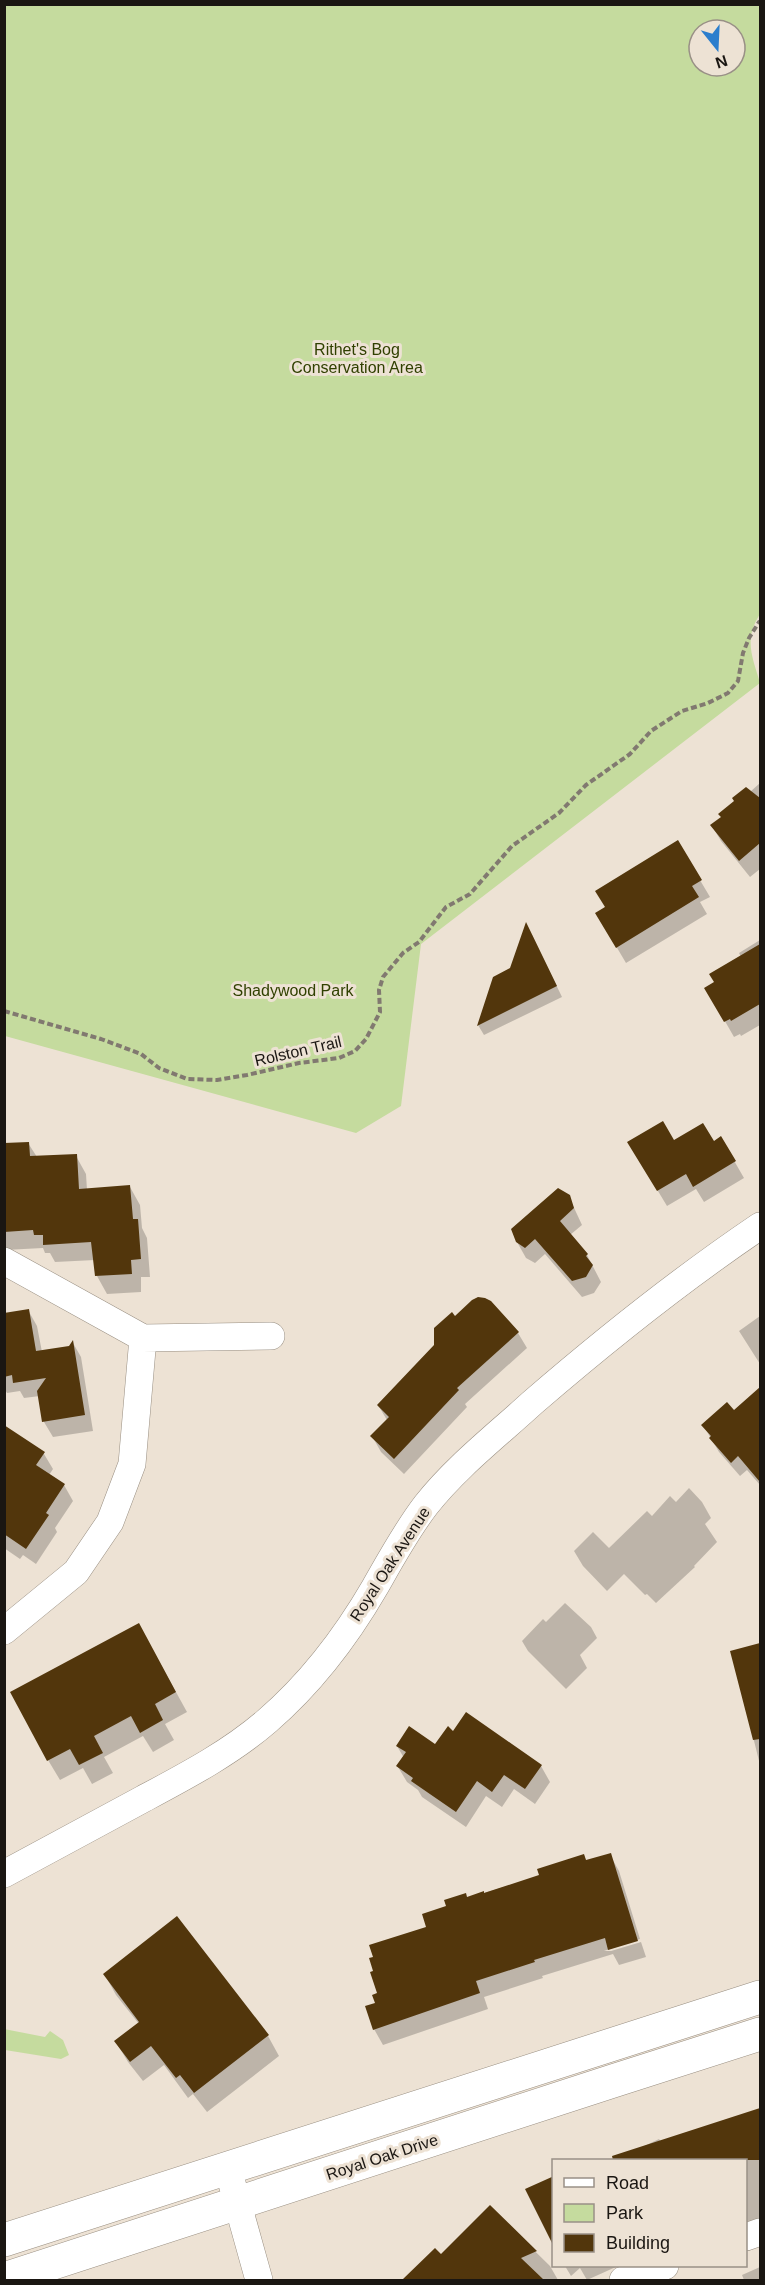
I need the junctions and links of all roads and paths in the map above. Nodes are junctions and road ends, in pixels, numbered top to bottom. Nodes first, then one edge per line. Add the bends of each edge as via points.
1 (760, 623) edge
2 (4, 1011) edge
3 (760, 1226) edge
4 (4, 1261) edge
5 (271, 1336) dead end
6 (143, 1338) junction
7 (4, 1630) edge
8 (4, 1874) edge
9 (760, 1997) edge
10 (760, 2034) edge
11 (228, 2169) junction
12 (239, 2204) junction
13 (4, 2240) edge
14 (659, 2267) edge
15 (4, 2279) edge
16 (259, 2280) edge
17 (623, 2280) edge

1 - 2 path, Rolston Trail via 743,653 738,681 728,693 682,711 651,731 630,754 586,785 559,813 512,846 470,894 446,907 419,942 403,953 383,977 380,1012 366,1039 339,1058 217,1080 187,1079 159,1068 141,1054 101,1039
3 - 8 street, Royal Oak Avenue via 590,1353 449,1480 408,1530 327,1659 266,1721 194,1771
4 - 6 street
5 - 6 street
6 - 7 street via 132,1464 110,1522 76,1572
9 - 11 main road
10 - 12 main road, Royal Oak Drive
11 - 12 street
11 - 13 main road
12 - 15 main road, Royal Oak Drive
12 - 16 street
14 - 17 street

